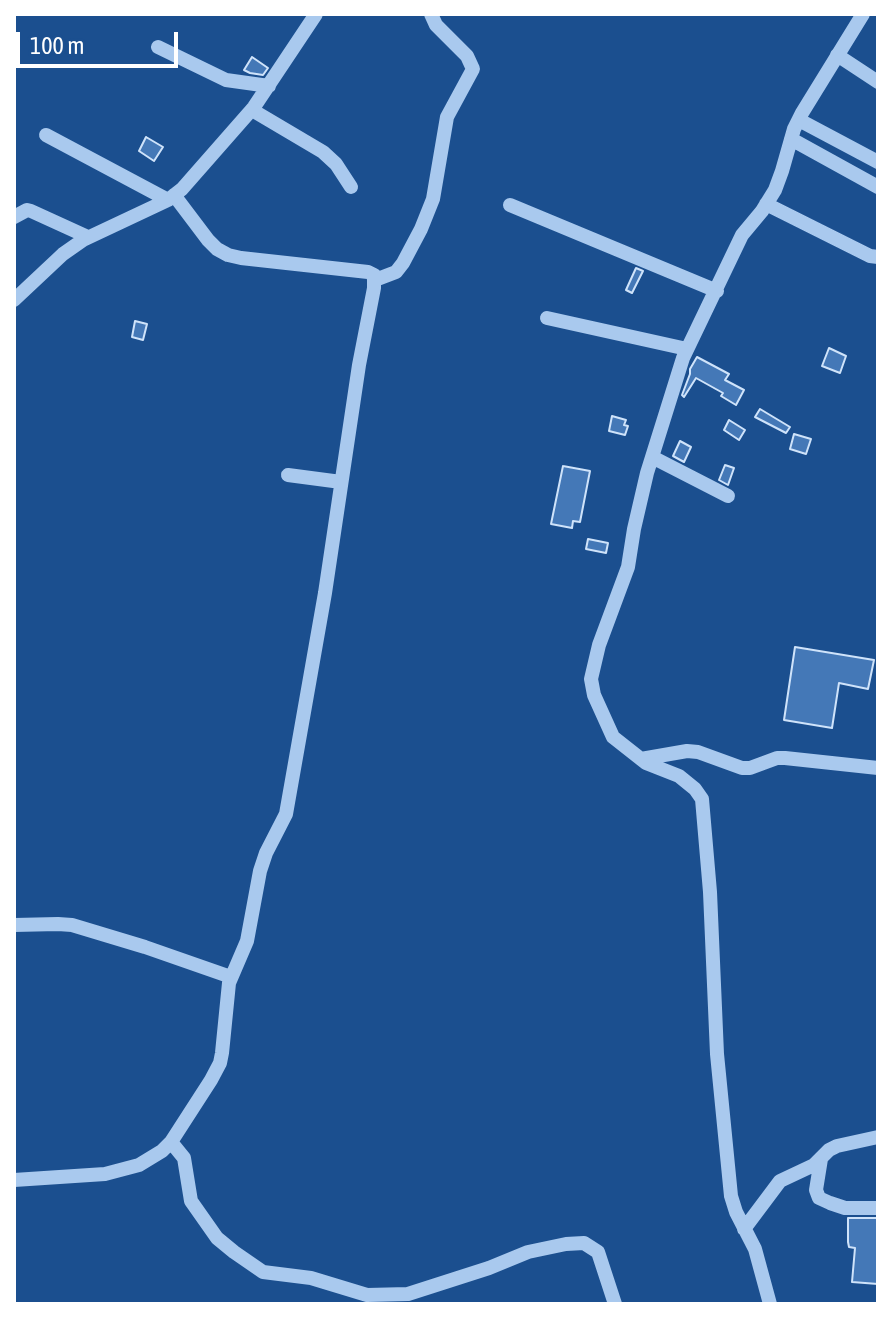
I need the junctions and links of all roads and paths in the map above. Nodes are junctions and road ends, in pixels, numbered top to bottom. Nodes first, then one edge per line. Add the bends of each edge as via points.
1 (316, 14) edge
2 (431, 14) edge
3 (863, 14) edge
4 (158, 47) dead end
5 (837, 55) junction
6 (878, 82) edge
7 (269, 86) junction
8 (252, 110) junction
9 (799, 120) junction
10 (46, 135) dead end
11 (791, 139) junction
12 (878, 162) edge
13 (351, 187) dead end
14 (878, 187) edge
15 (171, 198) junction
16 (766, 204) junction
17 (510, 205) dead end
18 (14, 217) edge
19 (88, 237) junction
20 (878, 257) edge
21 (375, 280) junction
22 (717, 291) junction
23 (14, 300) edge
24 (547, 318) dead end
25 (687, 349) junction
26 (652, 457) junction
27 (288, 475) dead end
28 (341, 482) junction
29 (728, 496) dead end
30 (641, 759) junction
31 (878, 768) edge
32 (14, 925) edge
33 (231, 977) junction
34 (878, 1137) edge
35 (171, 1142) junction
36 (821, 1159) junction
37 (14, 1180) edge
38 (878, 1208) edge
39 (744, 1229) junction
40 (615, 1304) edge
41 (770, 1304) edge

1 - 7 street
2 - 21 street via 473,69 447,117 433,199 421,229 396,272
3 - 5 street
4 - 7 street via 226,80
5 - 6 street
5 - 9 street
7 - 8 street
8 - 13 street via 323,152
8 - 15 street
9 - 11 street
9 - 12 street
10 - 15 street
11 - 14 street
11 - 16 street
15 - 19 street
15 - 21 street via 228,255 368,272
16 - 20 street
16 - 22 street via 742,235
17 - 22 street
18 - 19 street via 31,211
19 - 23 street
21 - 28 street
22 - 25 street
24 - 25 street
25 - 26 street
26 - 29 street
26 - 30 street via 628,567 591,679 613,737
27 - 28 street
28 - 33 street via 286,814 266,853 247,941
30 - 31 street via 687,751 742,768 785,758
30 - 39 street via 679,776 702,799 721,1110 731,1196
32 - 33 street via 72,925
33 - 35 street via 220,1063
34 - 36 street via 837,1146
35 - 37 street via 121,1171
35 - 40 street via 184,1158 191,1201 217,1238 263,1272 311,1278 367,1295 408,1294 528,1252 584,1243 598,1252
36 - 38 street via 819,1198 845,1208
36 - 39 street via 780,1181
39 - 41 street

